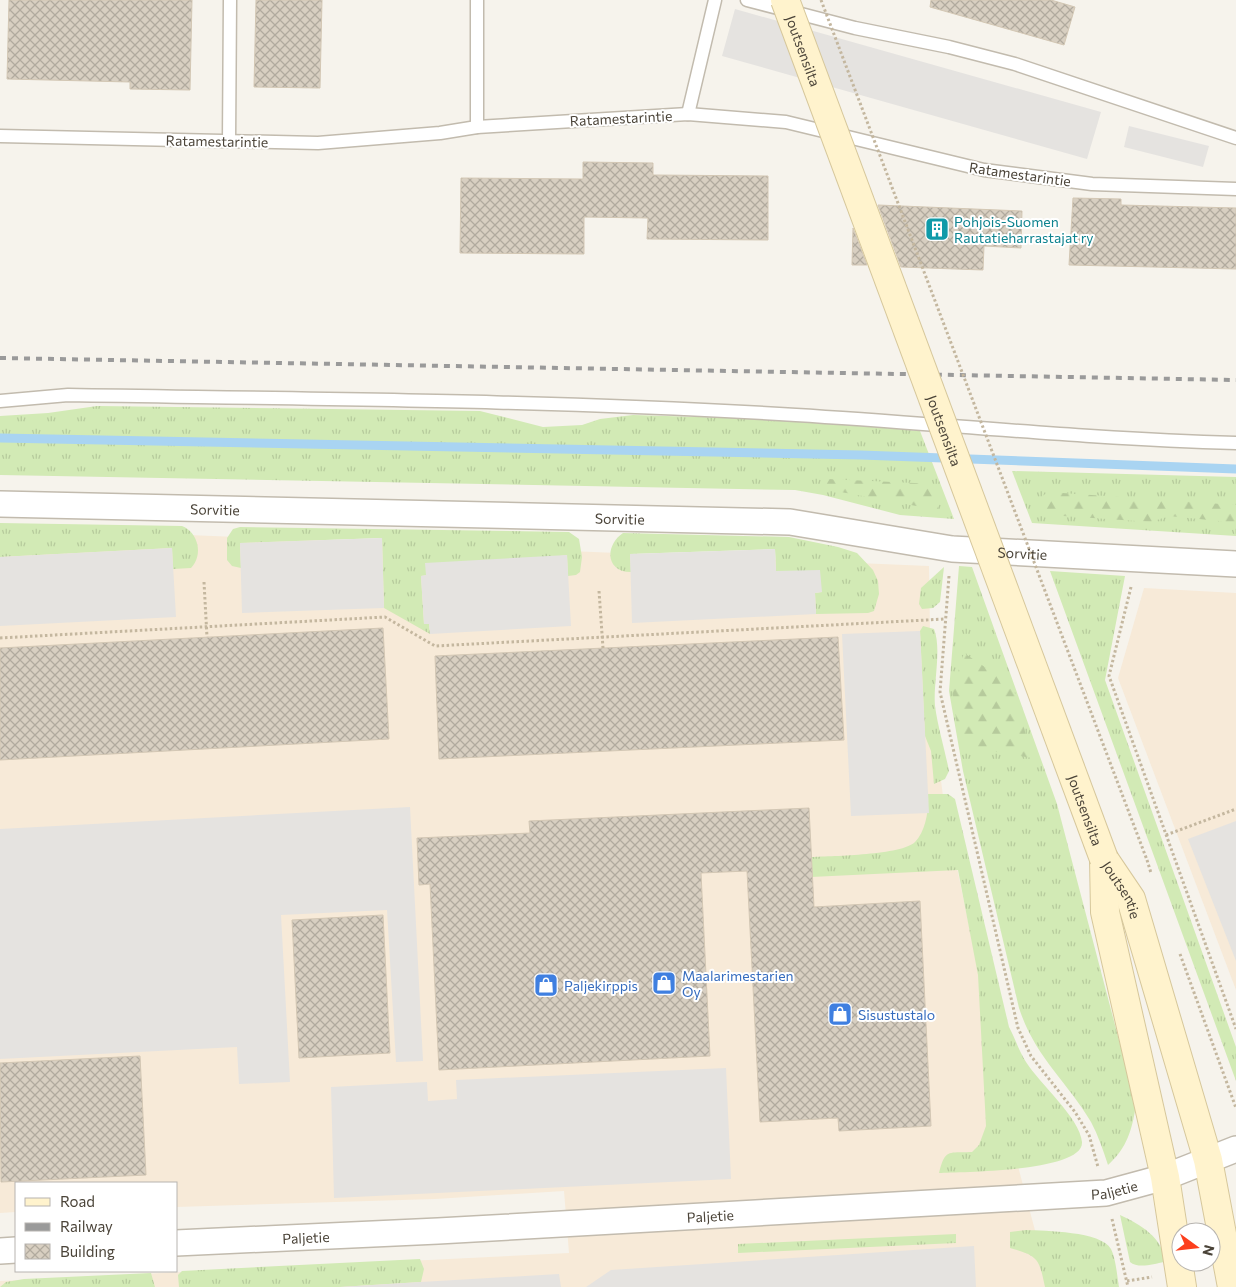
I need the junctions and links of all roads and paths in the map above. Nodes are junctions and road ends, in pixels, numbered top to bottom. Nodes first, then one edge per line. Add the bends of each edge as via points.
1 (230, 0) edge
2 (477, 0) edge
3 (715, 0) edge
4 (747, 0) edge
5 (785, 0) edge
6 (821, 0) edge
7 (688, 114) junction
8 (477, 127) junction
9 (0, 136) edge
10 (1236, 138) edge
11 (229, 141) junction
12 (1236, 189) edge
13 (0, 401) edge
14 (1236, 443) edge
15 (0, 504) edge
16 (952, 549) junction
17 (1134, 558) junction
18 (1236, 564) edge
19 (204, 582) dead end
20 (599, 590) dead end
21 (945, 618) junction
22 (207, 627) junction
23 (207, 637) dead end
24 (602, 637) junction
25 (0, 638) edge
26 (603, 648) dead end
27 (1236, 809) edge
28 (1166, 835) junction
29 (1104, 859) junction
30 (1153, 878) dead end
31 (1180, 952) dead end
32 (1236, 1030) edge
33 (1236, 1108) edge
34 (1236, 1150) edge
35 (1208, 1160) junction
36 (1099, 1169) dead end
37 (1166, 1177) junction
38 (1110, 1213) dead end
39 (178, 1242) edge
40 (15, 1250) edge
41 (0, 1251) edge
42 (1128, 1287) edge
43 (1182, 1287) edge
44 (1232, 1287) edge

1 - 11 lane
2 - 8 lane
3 - 7 lane
4 - 10 lane via 1015,64
5 - 29 main road, Joutsensilta, bridge
6 - 30 path, bridge
7 - 8 lane, Ratamestarintie
7 - 12 lane, Ratamestarintie via 786,122 984,170 1092,184
8 - 11 lane, Ratamestarintie via 318,143
9 - 11 lane, Ratamestarintie
13 - 14 lane via 68,395 528,404 795,415 1121,440
15 - 16 street, Sorvitie via 790,522
16 - 17 street, Sorvitie
16 - 21 path
17 - 18 street, Sorvitie
17 - 28 path via 1133,576 1110,676
19 - 22 path
20 - 24 path
21 - 24 path
21 - 36 path via 940,692 1018,1028 1031,1056 1089,1135
22 - 23 path
22 - 24 path via 385,618 436,646
22 - 25 path
24 - 26 path
27 - 28 path
28 - 32 path
29 - 35 main road, Joutsentie via 1131,899
29 - 37 main road, Joutsentie via 1105,912
31 - 33 path
34 - 35 street, Paljetie
35 - 37 street, Paljetie
35 - 44 main road, Joutsentie
37 - 39 street, Paljetie via 1099,1194 438,1231
37 - 43 main road, Joutsentie
38 - 42 path
40 - 41 street

